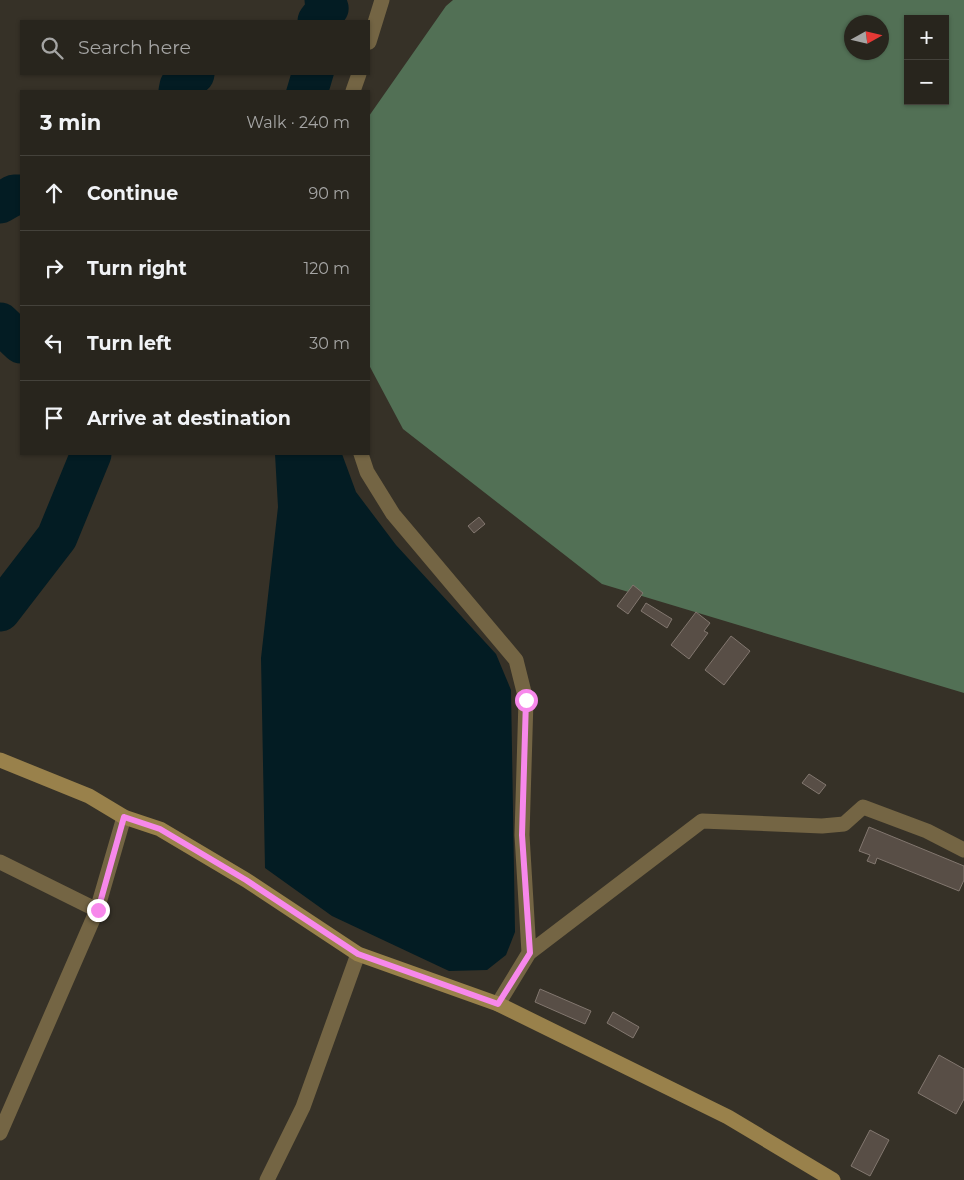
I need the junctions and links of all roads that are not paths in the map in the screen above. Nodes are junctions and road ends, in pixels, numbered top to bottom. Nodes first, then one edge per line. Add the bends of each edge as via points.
1 (382, 0) edge
2 (370, 39) edge
3 (359, 75) edge
4 (353, 90) edge
5 (361, 455) edge
6 (0, 760) edge
7 (124, 817) junction
8 (964, 850) edge
9 (0, 862) edge
10 (98, 910) junction
11 (530, 953) junction
12 (358, 954) junction
13 (498, 1004) junction
14 (1, 1129) edge
15 (267, 1180) edge
16 (833, 1180) edge

1 - 2 street
3 - 4 street
5 - 11 street via 367,472 392,514 516,660 526,700 522,835
6 - 7 street via 90,796
7 - 10 street
7 - 12 street via 160,829 246,880
8 - 11 street via 928,831 863,807 844,824 822,826 702,821
9 - 10 street
10 - 14 street
11 - 13 street
12 - 13 street
12 - 15 street via 303,1107
13 - 16 street via 728,1117

